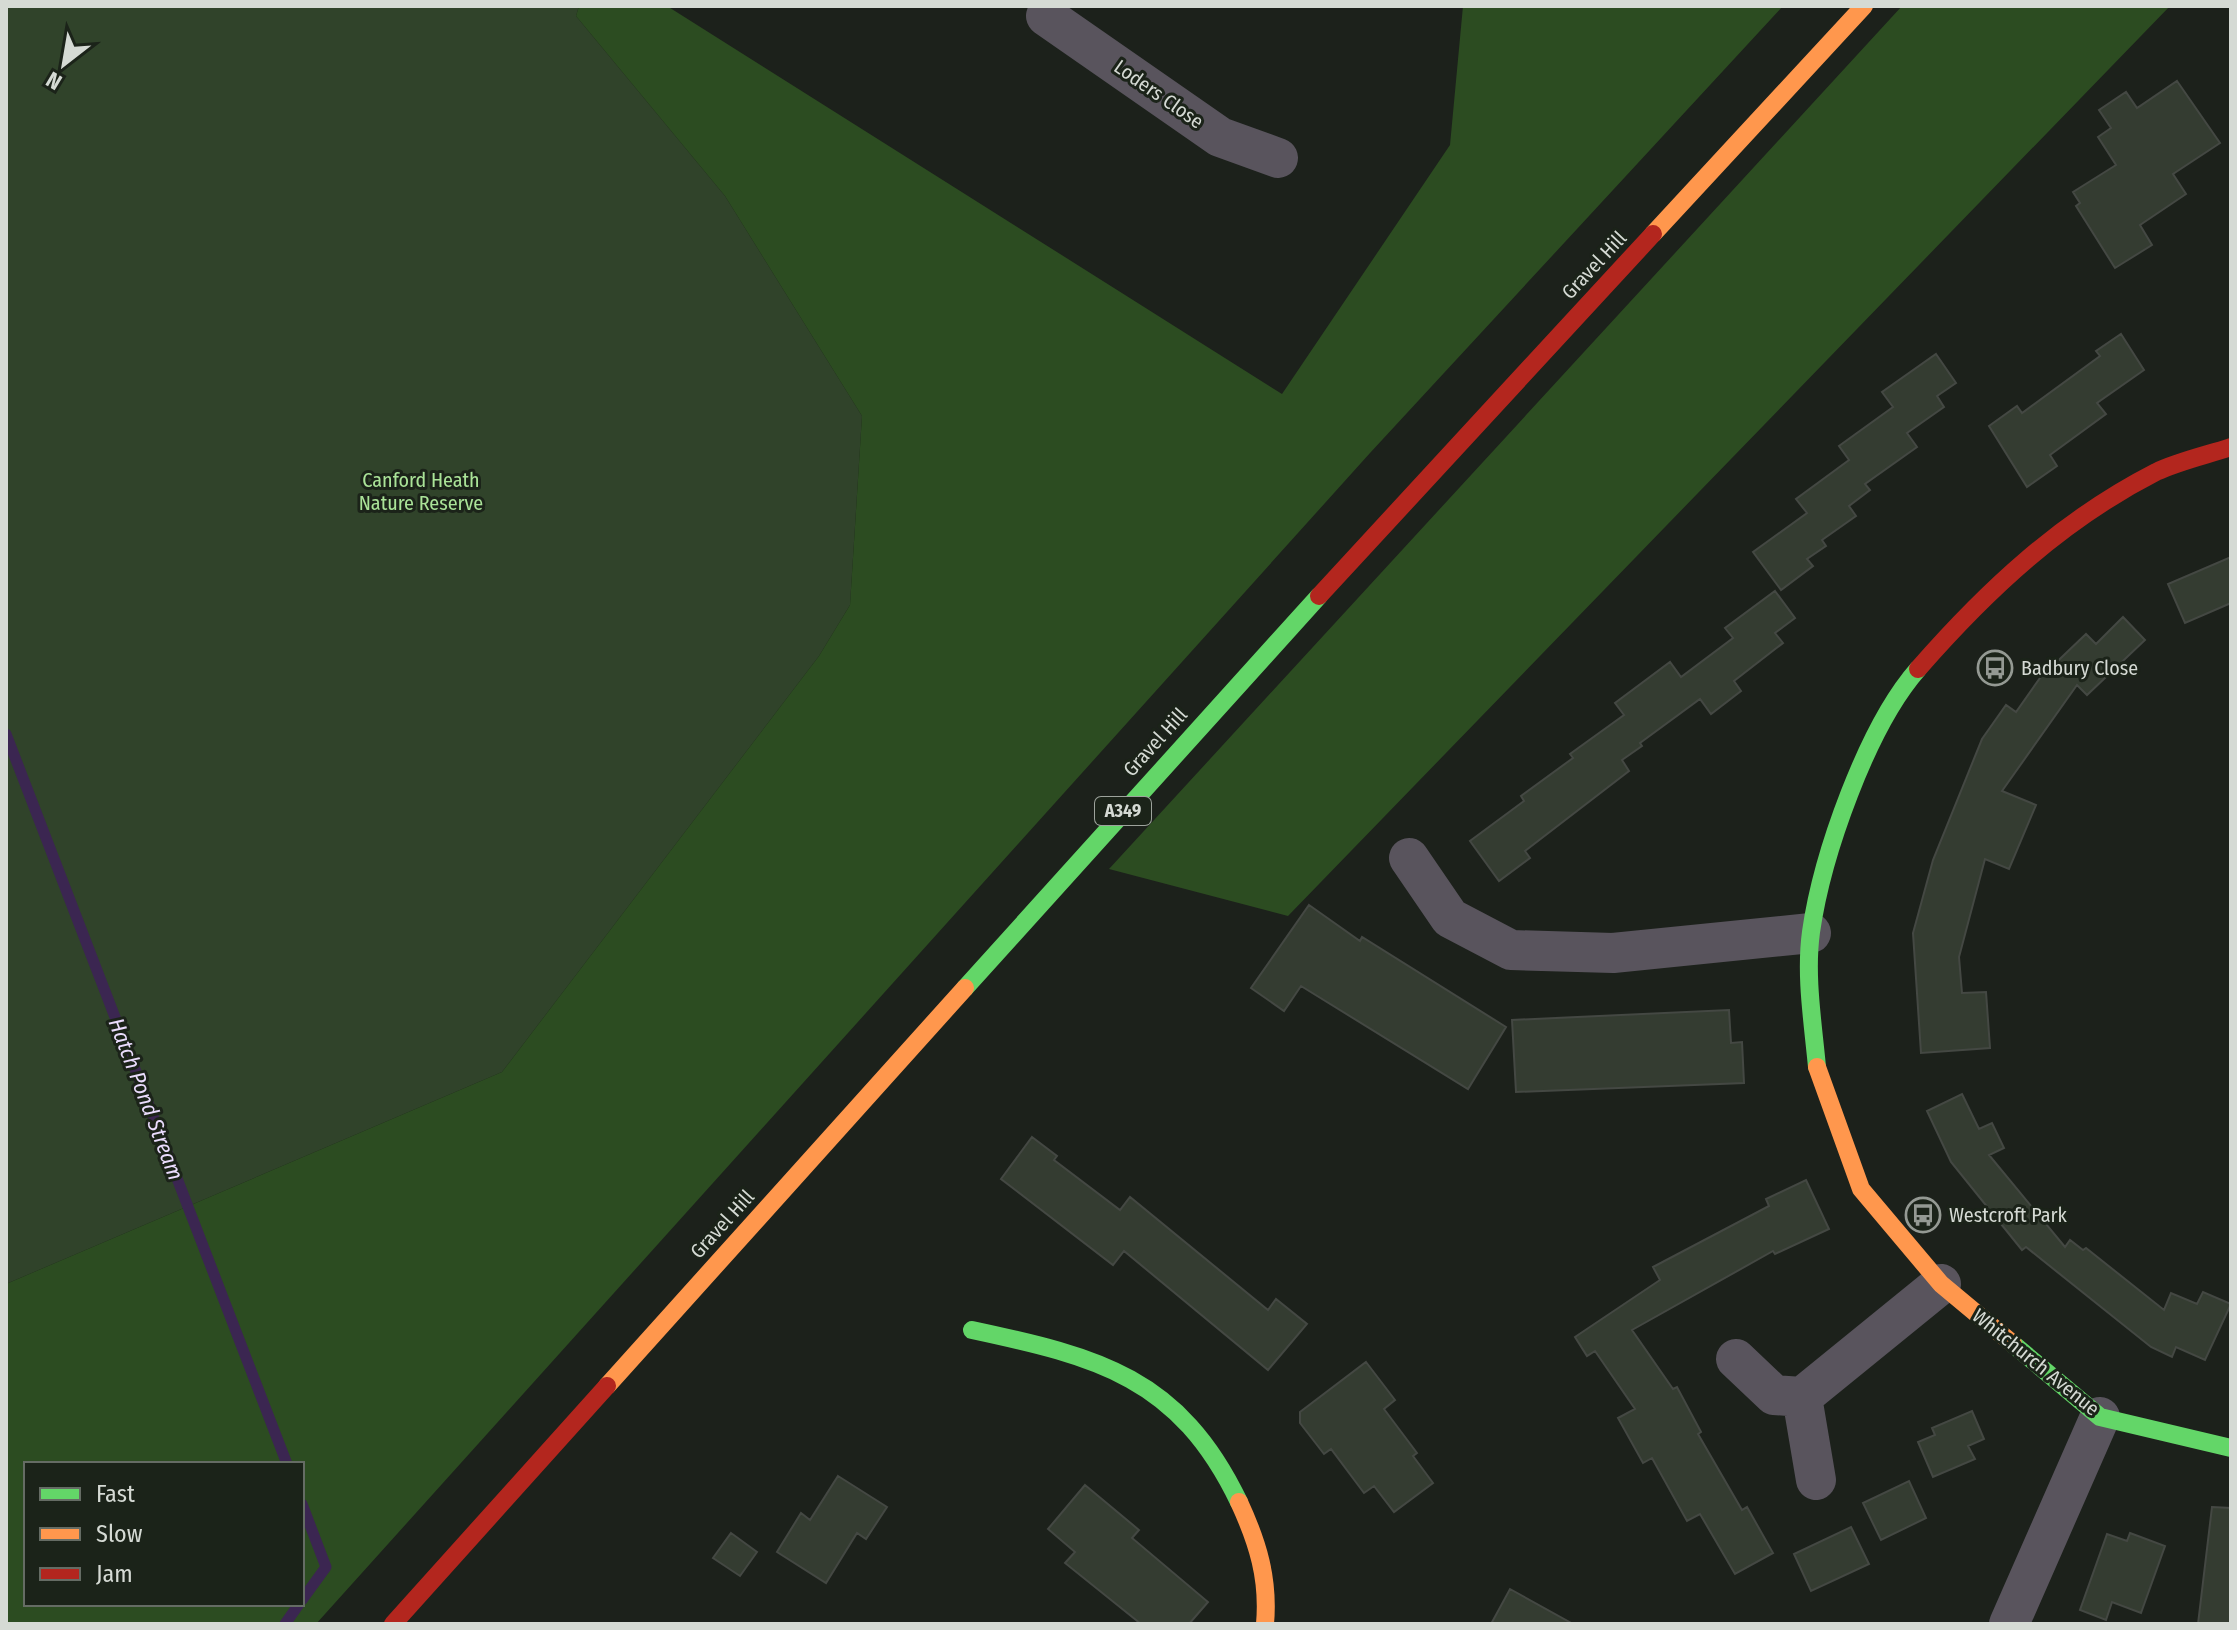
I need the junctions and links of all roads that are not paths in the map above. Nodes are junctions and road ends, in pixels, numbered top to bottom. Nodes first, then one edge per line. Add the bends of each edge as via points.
1 (1864, 6) edge
2 (1044, 9) edge
3 (1278, 158) dead end
4 (2231, 447) edge
5 (1409, 858) dead end
6 (1811, 933) junction
7 (1941, 1284) junction
8 (972, 1330) dead end
9 (1736, 1359) dead end
10 (1802, 1397) junction
11 (2100, 1417) junction
12 (2231, 1448) edge
13 (1816, 1480) dead end
14 (393, 1624) edge
15 (1265, 1624) edge
16 (2009, 1624) edge

1 - 14 main road, Gravel Hill / A349 via 1240,681
2 - 3 street, Loders Close via 1220,137
4 - 6 main road, Whitchurch Avenue via 2158,471 2062,528 1969,611 1895,695 1840,819
5 - 6 street via 1450,918 1511,950 1613,953
6 - 7 main road, Whitchurch Avenue via 1818,1077 1861,1189
7 - 10 street
7 - 11 main road, Whitchurch Avenue
8 - 15 main road via 1106,1365 1147,1387 1196,1435 1238,1501 1264,1562
9 - 10 street via 1774,1395
10 - 13 street
11 - 12 main road, Whitchurch Avenue
11 - 16 street

